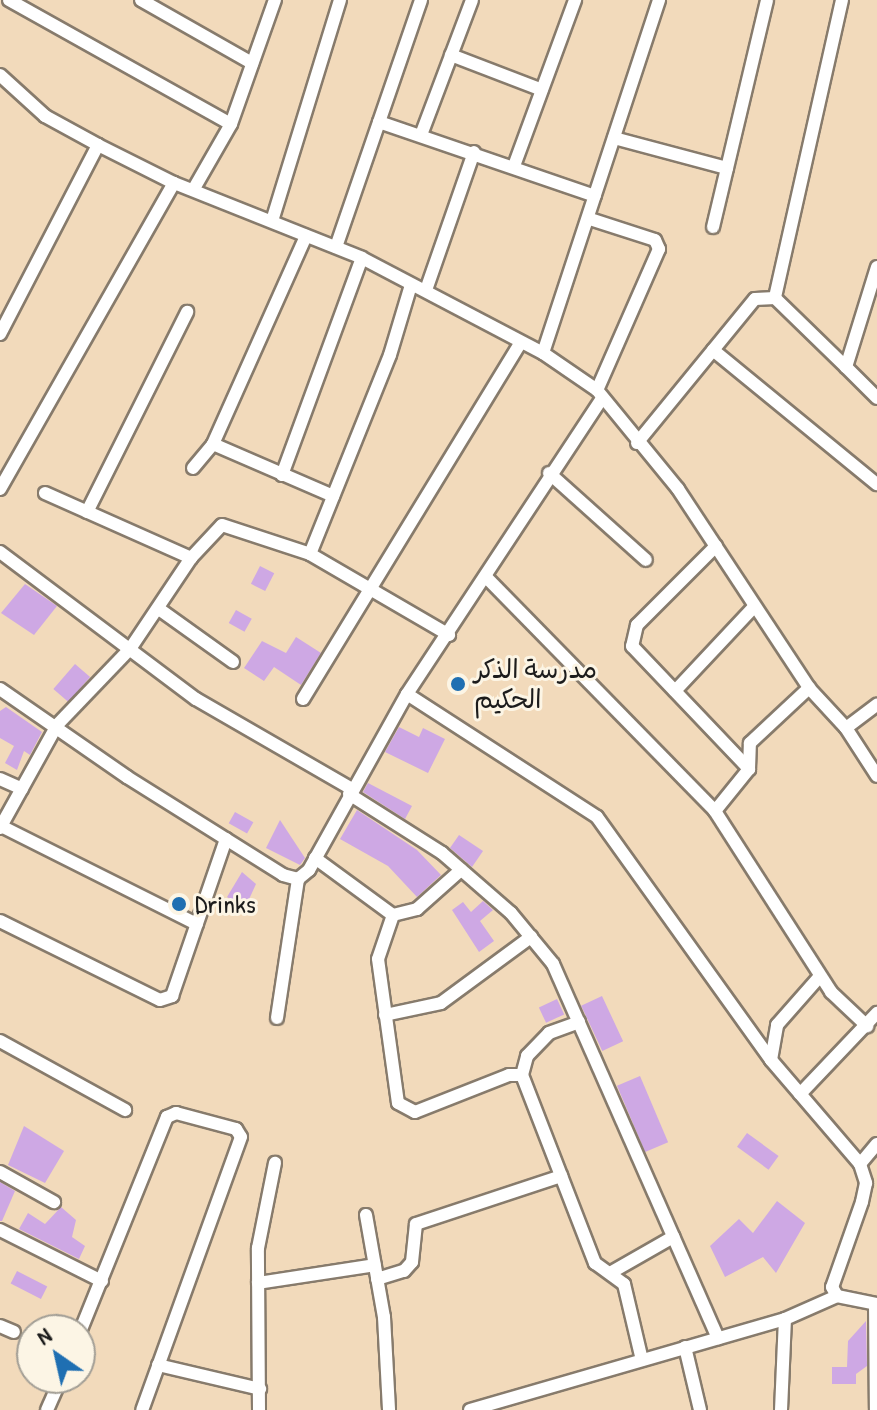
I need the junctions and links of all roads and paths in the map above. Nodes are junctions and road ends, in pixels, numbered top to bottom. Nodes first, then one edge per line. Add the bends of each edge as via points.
1 (9, 0) edge
2 (141, 0) edge
3 (275, 0) edge
4 (340, 0) edge
5 (421, 0) edge
6 (472, 0) edge
7 (575, 0) edge
8 (659, 0) edge
9 (767, 0) edge
10 (842, 0) edge
11 (451, 55) junction
12 (252, 63) junction
13 (0, 75) edge
14 (542, 90) junction
15 (379, 122) junction
16 (231, 124) junction
17 (421, 135) junction
18 (614, 138) junction
19 (98, 145) junction
20 (474, 152) junction
21 (514, 166) junction
22 (727, 168) junction
23 (174, 183) junction
24 (193, 190) junction
25 (595, 196) junction
26 (590, 219) junction
27 (272, 221) junction
28 (713, 227) dead end
29 (306, 236) junction
30 (336, 247) junction
31 (362, 258) junction
32 (877, 267) edge
33 (411, 285) junction
34 (426, 290) junction
35 (775, 298) junction
36 (187, 312) dead end
37 (0, 334) edge
38 (519, 345) junction
39 (713, 350) junction
40 (543, 353) junction
41 (846, 367) junction
42 (599, 394) junction
43 (877, 398) edge
44 (637, 443) junction
45 (213, 444) junction
46 (193, 468) dead end
47 (549, 473) junction
48 (282, 475) junction
49 (877, 484) edge
50 (0, 489) edge
51 (45, 493) dead end
52 (333, 496) junction
53 (87, 512) junction
54 (716, 546) junction
55 (0, 552) edge
56 (310, 554) junction
57 (191, 558) junction
58 (646, 560) dead end
59 (486, 577) junction
60 (371, 586) junction
61 (754, 607) junction
62 (159, 609) junction
63 (449, 635) junction
64 (130, 649) junction
65 (233, 662) dead end
66 (809, 688) junction
67 (0, 689) edge
68 (675, 691) junction
69 (407, 694) junction
70 (303, 699) dead end
71 (877, 705) edge
72 (57, 725) junction
73 (846, 728) junction
74 (749, 769) junction
75 (875, 770) edge
76 (0, 779) edge
77 (22, 789) junction
78 (351, 791) junction
79 (715, 811) junction
80 (0, 827) edge
81 (226, 839) junction
82 (315, 858) junction
83 (461, 870) junction
84 (298, 879) junction
85 (393, 915) junction
86 (0, 921) edge
87 (197, 924) junction
88 (531, 937) junction
89 (820, 976) junction
90 (877, 1013) edge
91 (385, 1015) junction
92 (277, 1018) dead end
93 (579, 1022) junction
94 (867, 1026) junction
95 (0, 1041) edge
96 (771, 1060) junction
97 (522, 1075) junction
98 (800, 1094) junction
99 (125, 1110) dead end
100 (877, 1144) edge
101 (275, 1163) dead end
102 (860, 1164) junction
103 (0, 1172) edge
104 (561, 1176) junction
105 (54, 1202) dead end
106 (366, 1215) dead end
107 (0, 1230) edge
108 (673, 1237) junction
109 (376, 1272) junction
110 (610, 1273) junction
111 (102, 1281) junction
112 (258, 1283) junction
113 (837, 1296) junction
114 (876, 1304) edge
115 (88, 1314) edge
116 (785, 1319) junction
117 (0, 1326) edge
118 (14, 1332) dead end
119 (718, 1338) junction
120 (685, 1347) junction
121 (642, 1360) junction
122 (158, 1365) junction
123 (260, 1389) junction
124 (522, 1395) junction
125 (142, 1410) edge
126 (259, 1410) edge
127 (389, 1410) edge
128 (470, 1410) edge
129 (524, 1410) edge
130 (700, 1410) edge
131 (781, 1410) edge
132 (876, 1410) edge

1 - 16 street
2 - 12 street
3 - 12 street
4 - 27 street
5 - 15 street
6 - 11 street
7 - 14 street
8 - 18 street
9 - 22 street
10 - 35 street
11 - 14 street
11 - 17 street
12 - 16 street
13 - 19 street via 45,116
14 - 21 street
15 - 17 street
15 - 30 street
16 - 24 street
17 - 20 street
18 - 22 street
18 - 25 street
19 - 23 street
19 - 37 street
20 - 21 street
20 - 34 street
21 - 25 street
22 - 28 street
23 - 24 street
23 - 50 street
24 - 27 street
25 - 26 street
26 - 40 street
26 - 42 street via 655,240 659,249
27 - 29 street
29 - 30 street
29 - 45 street
30 - 31 street
31 - 33 street
31 - 48 street
32 - 41 street
33 - 34 street
33 - 52 street via 390,355
34 - 38 street
35 - 39 street via 755,299
35 - 41 street
36 - 53 street
38 - 40 street
38 - 60 street
39 - 44 street
39 - 49 street
40 - 42 street
41 - 43 street
42 - 44 street
42 - 47 street
44 - 54 street via 678,489
45 - 46 street
45 - 48 street
47 - 58 street
47 - 59 street
48 - 52 street
51 - 53 street
52 - 56 street
53 - 57 street
54 - 61 street
54 - 68 street via 631,637 632,646
55 - 64 street
56 - 57 street via 222,525
56 - 60 street
57 - 62 street
59 - 63 street
59 - 79 street
60 - 63 street
60 - 70 street
61 - 66 street
61 - 68 street
62 - 64 street
62 - 65 street
63 - 69 street
64 - 72 street
64 - 78 street via 196,699
66 - 73 street
66 - 74 street via 750,743
67 - 72 street
68 - 74 street
69 - 78 street
69 - 96 street via 597,817
71 - 73 street
72 - 77 street
72 - 81 street
73 - 75 street
74 - 79 street
76 - 77 street
77 - 80 street
78 - 82 street
78 - 83 street
79 - 89 street
80 - 87 street
81 - 84 street
81 - 87 street
82 - 84 street
82 - 85 street
83 - 85 street via 417,909
83 - 88 street
84 - 92 street
85 - 91 street via 378,959
86 - 87 street via 160,1000 177,990
88 - 91 street via 441,1003
88 - 93 street via 553,964
89 - 94 street
89 - 96 street via 777,1025
90 - 94 street
91 - 97 street via 398,1103 404,1111 415,1112 509,1075
93 - 97 street via 549,1033 527,1056
93 - 108 street
94 - 98 street
95 - 99 street
96 - 98 street
97 - 104 street
98 - 102 street
100 - 102 street
101 - 112 street via 258,1248
102 - 113 street via 866,1183 836,1268 832,1287
103 - 105 street
104 - 109 street via 416,1224 412,1262 404,1271
104 - 110 street via 595,1263
106 - 109 street
107 - 111 street
108 - 110 street
108 - 119 street
109 - 112 street
109 - 127 street
110 - 121 street via 624,1284
111 - 115 street
111 - 122 street via 167,1117 176,1113 236,1129 241,1137
112 - 123 street
113 - 114 street
113 - 116 street
114 - 132 street
116 - 119 street
116 - 131 street
117 - 118 street
119 - 120 street
120 - 121 street
120 - 130 street
121 - 124 street
122 - 123 street
122 - 125 street
123 - 126 street
124 - 128 street
124 - 129 street

